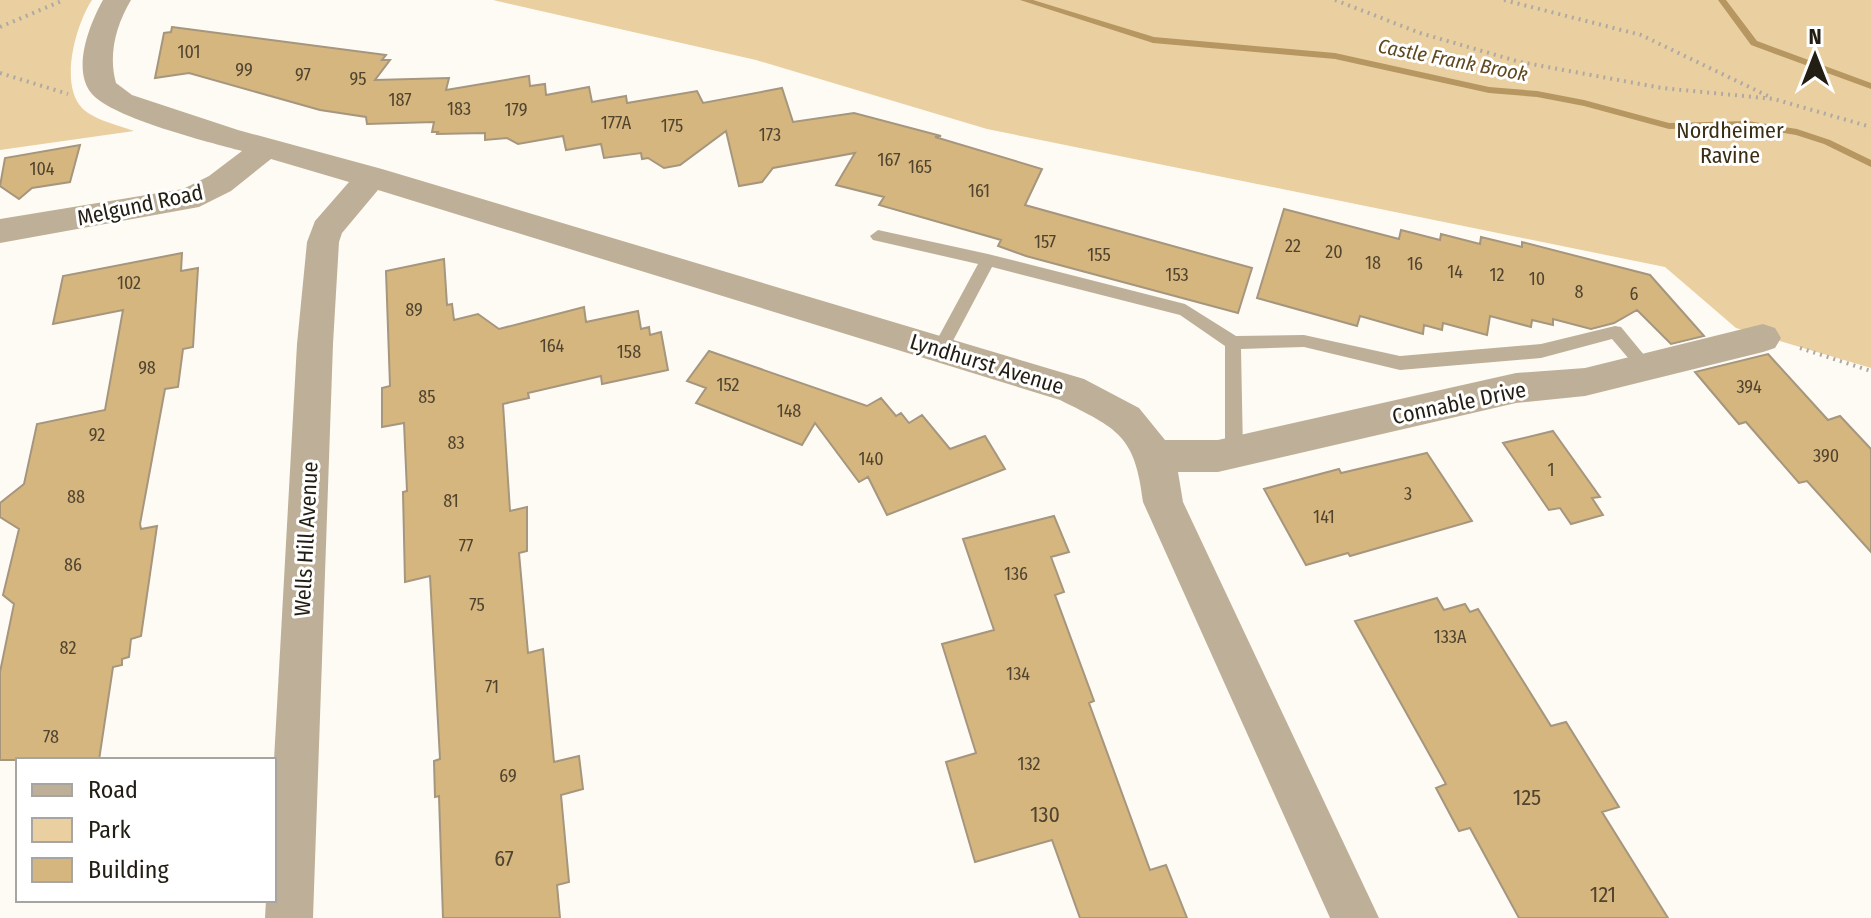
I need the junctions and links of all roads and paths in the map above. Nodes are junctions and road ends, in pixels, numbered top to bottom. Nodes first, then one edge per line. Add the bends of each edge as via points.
1 (64, 0) edge
2 (117, 0) edge
3 (1335, 0) edge
4 (1504, 0) edge
5 (0, 27) edge
6 (0, 73) edge
7 (103, 88) junction
8 (1774, 99) junction
9 (1871, 127) edge
10 (265, 147) junction
11 (371, 177) junction
12 (0, 231) edge
13 (878, 236) dead end
14 (988, 260) junction
15 (1763, 338) joint
16 (1233, 343) junction
17 (940, 349) junction
18 (1646, 367) junction
19 (1871, 371) edge
20 (1234, 452) junction
21 (1155, 456) junction
22 (289, 918) edge
23 (1355, 918) edge

1 - 5 path
2 - 7 street via 97,63
3 - 8 path via 1420,33 1520,62 1662,88
4 - 8 path via 1641,35
6 - 7 path via 65,94
7 - 10 street via 122,102
8 - 9 path
10 - 11 street, Lyndhurst Avenue
10 - 12 street, Melgund Road via 214,189 188,199
11 - 17 street, Lyndhurst Avenue
11 - 22 street, Wells Hill Avenue via 327,229 323,242
13 - 14 lane
14 - 16 lane via 1185,310
14 - 17 lane
15 - 18 street, Connable Drive
15 - 19 path
16 - 18 lane via 1304,341 1400,363 1541,351 1615,332
16 - 20 lane
17 - 21 street, Lyndhurst Avenue via 1071,389 1126,416 1145,434
18 - 20 street, Connable Drive via 1585,382 1516,388
20 - 21 street, Connable Drive
21 - 23 street, Lyndhurst Avenue via 1163,502

